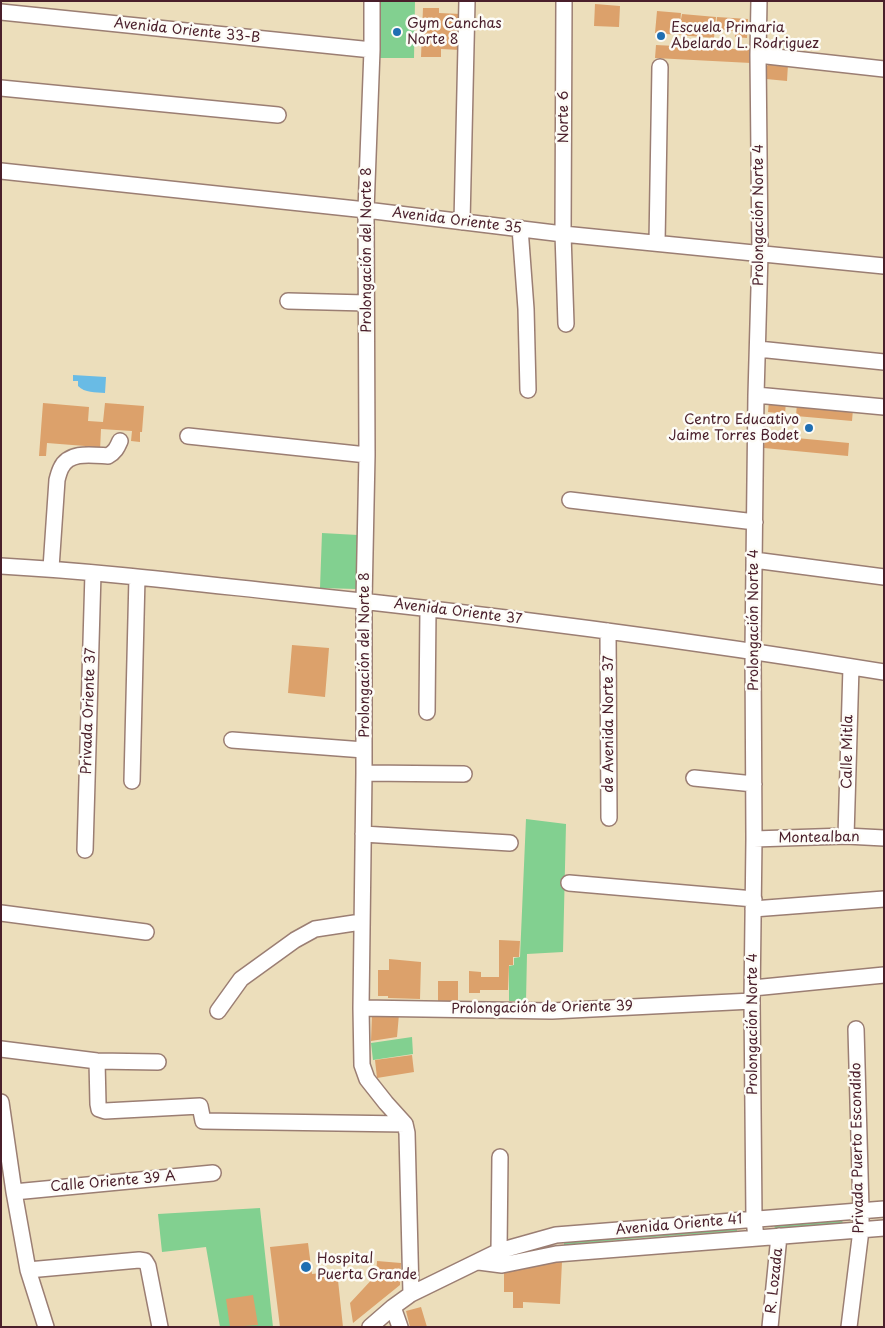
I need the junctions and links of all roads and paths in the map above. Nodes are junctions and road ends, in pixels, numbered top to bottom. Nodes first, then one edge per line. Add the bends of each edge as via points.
1 (372, 1) edge
2 (467, 1) edge
3 (564, 1) edge
4 (759, 1) edge
5 (1, 12) edge
6 (372, 50) junction
7 (758, 55) junction
8 (660, 66) dead end
9 (884, 69) edge
10 (1, 88) edge
11 (278, 115) dead end
12 (1, 171) edge
13 (366, 210) junction
14 (462, 222) junction
15 (520, 228) junction
16 (564, 234) junction
17 (657, 243) junction
18 (760, 253) junction
19 (884, 266) edge
20 (288, 301) dead end
21 (366, 304) junction
22 (566, 324) dead end
23 (758, 349) junction
24 (884, 362) edge
25 (528, 390) dead end
26 (756, 395) junction
27 (884, 407) edge
28 (188, 436) dead end
29 (120, 441) dead end
30 (367, 455) junction
31 (570, 500) dead end
32 (755, 522) junction
33 (754, 560) junction
34 (1, 566) edge
35 (51, 568) junction
36 (93, 572) junction
37 (137, 577) junction
38 (884, 577) edge
39 (364, 601) junction
40 (428, 609) junction
41 (608, 631) junction
42 (753, 652) junction
43 (851, 667) junction
44 (884, 672) edge
45 (427, 712) dead end
46 (232, 740) dead end
47 (364, 750) junction
48 (364, 773) junction
49 (464, 774) dead end
50 (694, 778) dead end
51 (132, 781) dead end
52 (754, 784) junction
53 (609, 818) dead end
54 (363, 834) junction
55 (846, 836) junction
56 (884, 838) edge
57 (754, 839) junction
58 (510, 843) dead end
59 (85, 850) dead end
60 (569, 883) dead end
61 (884, 900) edge
62 (754, 904) junction
63 (1, 913) edge
64 (362, 922) junction
65 (146, 932) dead end
66 (884, 976) edge
67 (752, 994) junction
68 (361, 1008) junction
69 (218, 1011) dead end
70 (856, 1029) dead end
71 (1, 1049) edge
72 (97, 1061) junction
73 (158, 1062) dead end
74 (1, 1102) edge
75 (405, 1124) junction
76 (500, 1157) dead end
77 (213, 1173) dead end
78 (14, 1192) junction
79 (884, 1209) edge
80 (861, 1210) junction
81 (754, 1219) junction
82 (884, 1228) edge
83 (861, 1230) junction
84 (779, 1236) junction
85 (756, 1238) junction
86 (500, 1258) junction
87 (28, 1270) junction
88 (411, 1294) junction
89 (393, 1307) junction
90 (46, 1327) edge
91 (160, 1327) edge
92 (370, 1327) edge
93 (400, 1327) edge
94 (770, 1327) edge
95 (849, 1327) edge

1 - 6 street, Prolongación del Norte 8
2 - 14 street
3 - 16 street, Norte 6
4 - 7 street, Prolongación Norte 4
5 - 6 street, Avenida Oriente 33-B
6 - 13 street, Prolongación del Norte 8
7 - 9 street
7 - 18 street, Prolongación Norte 4
8 - 17 street
10 - 11 street
12 - 13 street, Avenida Oriente 35
13 - 14 street, Avenida Oriente 35
13 - 21 street, Prolongación del Norte 8
14 - 15 street, Avenida Oriente 35
15 - 16 street, Avenida Oriente 35
15 - 25 street
16 - 17 street, Avenida Oriente 35
16 - 22 street, Norte 6
17 - 18 street, Avenida Oriente 35
18 - 19 street, Avenida Oriente 35
18 - 23 street, Prolongación Norte 4
20 - 21 street
21 - 30 street, Prolongación del Norte 8
23 - 24 street
23 - 26 street, Prolongación Norte 4
26 - 27 street
26 - 32 street, Prolongación Norte 4
28 - 30 street
29 - 35 street via 108,456 80,455 66,461 60,469
30 - 39 street, Prolongación del Norte 8
31 - 32 street
32 - 33 street, Prolongación Norte 4
33 - 38 street
33 - 42 street, Prolongación Norte 4
34 - 35 street, Avenida Oriente 37
35 - 36 street, Avenida Oriente 37
36 - 37 street, Avenida Oriente 37
36 - 59 street, Privada Oriente 37
37 - 39 street, Avenida Oriente 37
37 - 51 street
39 - 40 street, Avenida Oriente 37
39 - 47 street, Prolongación del Norte 8
40 - 41 street, Avenida Oriente 37
40 - 45 street
41 - 42 street, Avenida Oriente 37
41 - 53 street, de Avenida Norte 37
42 - 43 street, Avenida Oriente 37
42 - 52 street, Prolongación Norte 4
43 - 44 street, Avenida Oriente 37
43 - 55 street, Calle Mitla
46 - 47 street
47 - 48 street, Prolongación del Norte 8
48 - 49 street
48 - 54 street, Prolongación del Norte 8
50 - 52 street
52 - 57 street, Prolongación Norte 4
54 - 58 street
54 - 64 street, Prolongación del Norte 8
55 - 56 street, Montealban
55 - 57 street, Montealban
57 - 62 street, Prolongación Norte 4
60 - 62 street
61 - 62 street
62 - 67 street, Prolongación Norte 4
63 - 65 street
64 - 68 street, Prolongación del Norte 8
64 - 69 street via 315,929 295,940 241,979
66 - 67 street, Prolongación de Oriente 39
67 - 68 street, Prolongación de Oriente 39 via 552,1011
67 - 81 street, Prolongación Norte 4
68 - 75 street, Prolongación del Norte 8 via 362,1065 367,1079
70 - 80 street, Privada Puerto Escondido
71 - 72 street
72 - 73 street
72 - 75 street via 98,1104 105,1111 200,1106 203,1121
74 - 78 street
75 - 88 street
76 - 86 street
77 - 78 street, Calle Oriente 39 A
78 - 87 street
79 - 80 street, Avenida Oriente 41
80 - 81 street, Avenida Oriente 41
80 - 83 street, Privada Puerto Escondido
81 - 85 street, Prolongación Norte 4
81 - 86 street, Avenida Oriente 41 via 556,1235
82 - 83 street, Avenida Oriente 41
83 - 84 street, Avenida Oriente 41
83 - 95 street, Privada Puerto Escondido
84 - 85 street, Avenida Oriente 41
84 - 94 street, R. Lozada
85 - 86 street, Avenida Oriente 41
86 - 88 street, Avenida Oriente 41 via 479,1262
87 - 90 street
87 - 91 street via 145,1261
88 - 89 street, Avenida Oriente 41
89 - 92 street, Avenida Oriente 41
89 - 93 street

